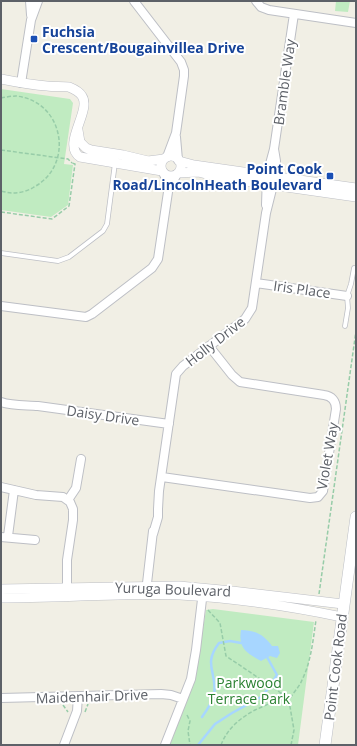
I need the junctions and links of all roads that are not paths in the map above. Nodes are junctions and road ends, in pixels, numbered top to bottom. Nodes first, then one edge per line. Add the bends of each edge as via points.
1 (30, 1) edge
2 (38, 1) edge
3 (134, 1) edge
4 (256, 1) edge
5 (294, 14) junction
6 (31, 20) junction
7 (356, 23) edge
8 (1, 79) edge
9 (21, 83) junction
10 (78, 128) junction
11 (176, 133) junction
12 (86, 148) junction
13 (166, 158) junction
14 (76, 159) junction
15 (179, 160) junction
16 (115, 163) junction
17 (162, 171) junction
18 (178, 174) junction
19 (270, 180) junction
20 (356, 188) edge
21 (168, 192) junction
22 (356, 197) edge
23 (1, 253) edge
24 (354, 268) dead end
25 (256, 283) junction
26 (347, 296) junction
27 (1, 306) edge
28 (345, 326) dead end
29 (209, 346) junction
30 (1, 401) edge
31 (169, 424) junction
32 (81, 459) dead end
33 (162, 477) junction
34 (1, 487) edge
35 (14, 490) junction
36 (68, 500) junction
37 (356, 517) edge
38 (4, 536) edge
39 (35, 540) dead end
40 (1, 590) edge
41 (146, 590) junction
42 (67, 592) junction
43 (203, 592) junction
44 (1, 598) edge
45 (343, 604) junction
46 (342, 617) junction
47 (78, 696) junction
48 (1, 698) edge
49 (183, 699) junction
50 (64, 745) edge
51 (166, 745) edge
52 (325, 745) edge

1 - 6 street
2 - 6 street
3 - 11 street via 181,62 184,70
4 - 5 street via 265,9
5 - 7 street
5 - 19 street, Bramble Way
6 - 9 street
8 - 9 street
9 - 10 street via 77,90 84,104
10 - 12 street via 80,142
10 - 14 street via 74,142
11 - 13 street
11 - 15 street
12 - 13 street via 148,161
12 - 14 street
13 - 15 street via 173,157
13 - 17 street via 161,165
14 - 16 street
15 - 18 street via 181,167
15 - 19 street
16 - 17 street
16 - 23 lane via 107,224 103,231 70,257 58,261
17 - 18 street via 168,176
17 - 21 street
18 - 19 street via 198,172 215,177
18 - 21 street
19 - 20 street
19 - 22 street
19 - 25 street, Holly Drive
21 - 27 street via 156,265 92,314 86,317
24 - 26 lane, Iris Place
25 - 26 street, Iris Place
25 - 29 street, Holly Drive via 252,308 248,315
26 - 28 lane, Iris Place
29 - 31 street, Holly Drive via 178,372
29 - 33 street, Violet Way via 240,382 324,395 333,399 336,409 323,491 318,497 310,498
30 - 31 street, Daisy Drive via 17,400 38,406
31 - 33 street, Holly Drive
32 - 36 street via 76,488
33 - 41 street, Holly Drive
34 - 35 street
35 - 36 street via 36,495 60,496
35 - 38 street
36 - 42 street via 73,506 73,520
37 - 45 main road, Point Cook Road
38 - 39 street
40 - 42 street, Yuruga Boulevard
41 - 42 street, Yuruga Boulevard
41 - 43 street, Yuruga Boulevard
42 - 44 street, Yuruga Boulevard
43 - 45 street, Yuruga Boulevard
43 - 46 street, Yuruga Boulevard
43 - 49 street via 194,668
45 - 46 main road, Point Cook Road
46 - 52 main road, Point Cook Road
47 - 48 street, Maidenhair Drive
47 - 49 street, Maidenhair Drive via 161,694
47 - 50 street via 77,710
49 - 51 street

